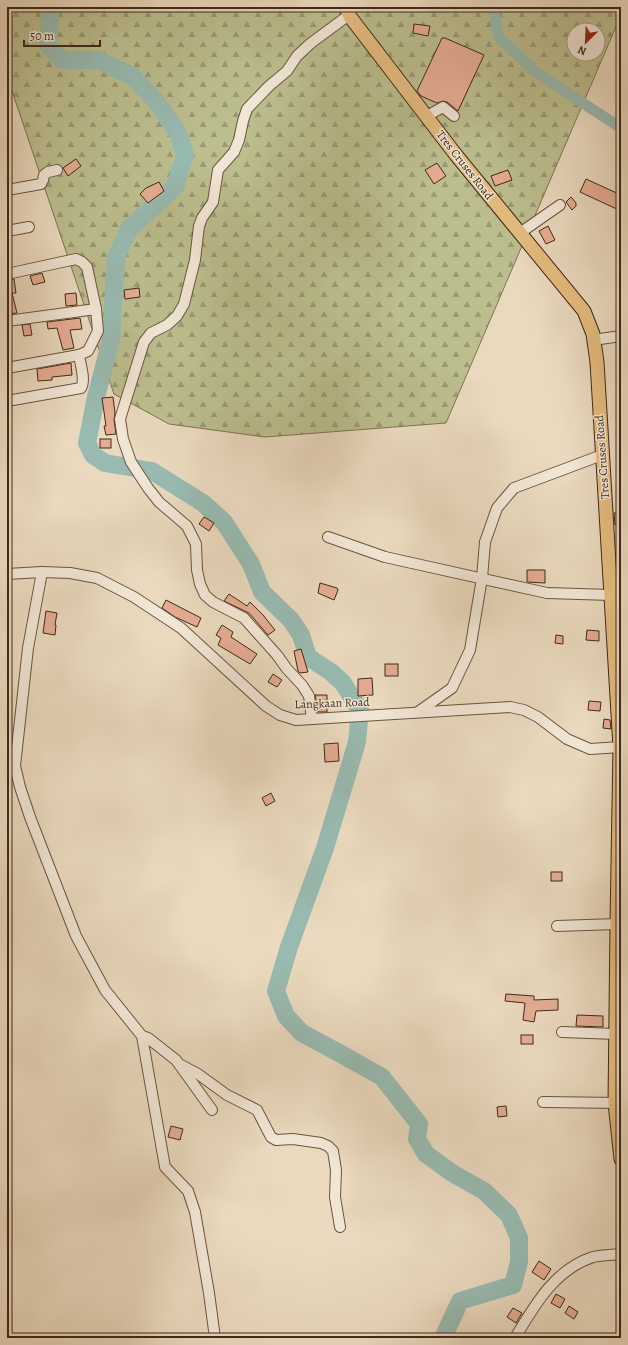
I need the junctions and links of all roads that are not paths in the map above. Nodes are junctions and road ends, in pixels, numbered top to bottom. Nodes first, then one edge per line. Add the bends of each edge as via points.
1 (347, 11) edge
2 (427, 116) junction
3 (454, 116) dead end
4 (57, 170) dead end
5 (7, 190) edge
6 (560, 205) dead end
7 (29, 227) dead end
8 (7, 231) edge
9 (520, 233) junction
10 (7, 274) edge
11 (96, 309) junction
12 (7, 321) edge
13 (621, 336) edge
14 (594, 340) junction
15 (79, 355) junction
16 (7, 368) edge
17 (7, 401) edge
18 (602, 455) junction
19 (328, 537) dead end
20 (42, 572) junction
21 (7, 574) edge
22 (482, 578) junction
23 (611, 595) junction
24 (418, 712) junction
25 (312, 719) junction
26 (621, 747) edge
27 (617, 924) junction
28 (557, 926) dead end
29 (562, 1032) dead end
30 (616, 1034) junction
31 (142, 1036) junction
32 (181, 1065) junction
33 (543, 1102) dead end
34 (618, 1103) edge
35 (212, 1110) dead end
36 (621, 1159) edge
37 (340, 1227) dead end
38 (621, 1254) edge
39 (215, 1338) edge
40 (515, 1338) edge

1 - 2 main road, Tres Cruses Road
1 - 25 street via 297,56 287,71 265,89 247,109 239,140 234,152 218,170 213,202 199,226 195,260 184,304 167,325 151,333 144,342 120,419 123,439 131,462 159,502 187,526 196,544 197,570 205,595 244,618 277,655 309,696
2 - 3 street via 443,107
2 - 9 main road, Tres Cruses Road
4 - 5 street via 44,174 41,184
6 - 9 street
7 - 8 street
9 - 14 main road, Tres Cruses Road via 584,311
10 - 11 street via 76,259 87,267
11 - 12 street
11 - 15 street via 98,331 88,351
13 - 14 street
14 - 18 main road, Tres Cruses Road
15 - 16 street
15 - 17 street via 83,379 81,388
18 - 22 street via 514,488 497,508 492,522 485,542
18 - 23 main road, Tres Cruses Road
19 - 22 street via 385,557
20 - 21 street, Langkaan Road
20 - 25 street, Langkaan Road via 98,578 134,597 181,628 266,706 280,715 296,720
20 - 31 street via 28,648 15,766 30,817 76,936 105,990
22 - 23 street via 547,593
22 - 24 street via 470,650 463,666 452,688
23 - 26 main road, Tres Cruses Road
24 - 25 street, Langkaan Road
24 - 26 street, Langkaan Road via 510,707 538,717 567,739 590,749
26 - 27 main road, Tres Cruses Road
27 - 28 street
27 - 30 main road, Tres Cruses Road
29 - 30 street
30 - 34 main road, Tres Cruses Road
31 - 32 street
31 - 39 street via 165,1167 188,1191 195,1212
32 - 35 street
32 - 37 street via 227,1095 257,1110 271,1137 276,1140 293,1139 321,1144 333,1151
33 - 34 street
34 - 36 main road, Tres Cruses Road
38 - 40 street via 594,1257 578,1263 561,1275 537,1302

